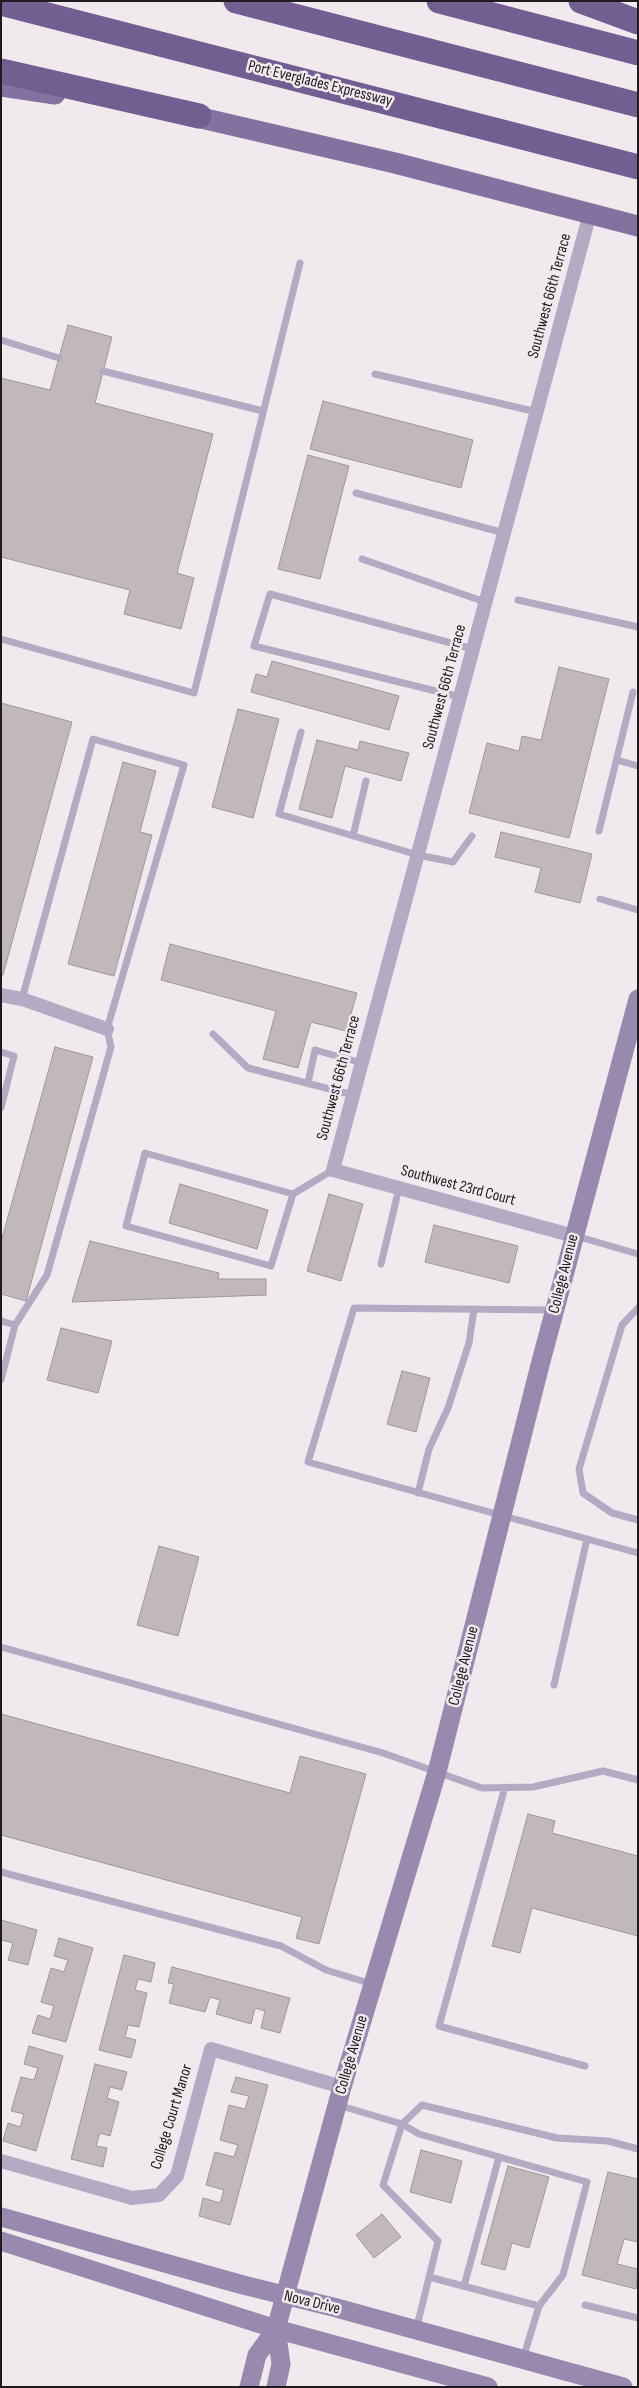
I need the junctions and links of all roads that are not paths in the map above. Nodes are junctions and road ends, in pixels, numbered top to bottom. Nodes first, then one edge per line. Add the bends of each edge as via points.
1 (236, 1) edge
2 (439, 1) edge
3 (581, 1) edge
4 (1, 3) edge
5 (638, 22) edge
6 (638, 52) edge
7 (1, 71) edge
8 (1, 86) edge
9 (638, 105) edge
10 (198, 116) junction
11 (638, 167) edge
12 (590, 213) junction
13 (638, 226) edge
14 (300, 264) dead end
15 (1, 340) edge
16 (59, 358) dead end
17 (103, 371) dead end
18 (375, 374) dead end
19 (263, 411) junction
20 (538, 412) junction
21 (356, 493) dead end
22 (504, 533) junction
23 (362, 559) dead end
24 (518, 600) dead end
25 (486, 602) junction
26 (638, 627) edge
27 (1, 639) edge
28 (473, 649) junction
29 (634, 692) dead end
30 (460, 696) junction
31 (301, 732) dead end
32 (617, 760) junction
33 (638, 766) edge
34 (366, 781) dead end
35 (599, 830) dead end
36 (354, 836) junction
37 (472, 836) dead end
38 (418, 855) junction
39 (600, 899) dead end
40 (638, 910) edge
41 (1, 995) edge
42 (22, 999) junction
43 (638, 999) edge
44 (107, 1029) junction
45 (213, 1034) dead end
46 (1, 1052) edge
47 (362, 1063) junction
48 (308, 1083) junction
49 (354, 1095) junction
50 (1, 1108) edge
51 (333, 1170) junction
52 (399, 1188) junction
53 (293, 1194) junction
54 (574, 1236) junction
55 (638, 1254) edge
56 (381, 1264) dead end
57 (638, 1308) edge
58 (474, 1309) junction
59 (555, 1310) junction
60 (1, 1321) edge
61 (15, 1325) junction
62 (1, 1380) edge
63 (418, 1493) junction
64 (502, 1517) junction
65 (638, 1520) edge
66 (587, 1539) junction
67 (638, 1553) edge
68 (1, 1646) edge
69 (554, 1685) dead end
70 (437, 1772) junction
71 (638, 1780) edge
72 (505, 1788) junction
73 (1, 1872) edge
74 (372, 1984) junction
75 (585, 2066) dead end
76 (340, 2096) junction
77 (402, 2124) junction
78 (638, 2149) edge
79 (499, 2157) junction
80 (1, 2161) edge
81 (1, 2217) edge
82 (1, 2241) edge
83 (429, 2277) junction
84 (464, 2286) junction
85 (285, 2297) junction
86 (585, 2305) dead end
87 (538, 2306) junction
88 (638, 2318) edge
89 (276, 2329) junction
90 (416, 2330) junction
91 (522, 2359) junction
92 (249, 2387) edge
93 (276, 2387) edge
94 (488, 2387) edge
95 (623, 2387) edge

1 - 9 highway
2 - 6 highway
3 - 5 highway
4 - 11 highway, Port Everglades Expressway
7 - 10 highway
8 - 10 main road
10 - 12 main road
12 - 13 main road
12 - 20 street, Southwest 66th Terrace
14 - 19 lane
15 - 16 lane
17 - 19 lane
18 - 20 lane
19 - 27 lane via 194,693
20 - 22 street, Southwest 66th Terrace
21 - 22 lane
22 - 25 street, Southwest 66th Terrace
23 - 25 lane
24 - 26 lane
25 - 28 street, Southwest 66th Terrace
28 - 30 street, Southwest 66th Terrace
28 - 30 lane via 270,594 254,646
29 - 32 lane
30 - 38 street, Southwest 66th Terrace
31 - 36 lane via 279,814
32 - 33 lane
32 - 35 lane
34 - 36 lane
36 - 38 lane
37 - 38 lane via 452,862
38 - 47 street, Southwest 66th Terrace
39 - 40 lane
41 - 42 street
42 - 44 street
42 - 44 lane via 93,739 184,765
43 - 54 street, College Avenue
44 - 61 lane via 111,1046 47,1275
45 - 48 lane via 248,1068
46 - 50 lane via 14,1056
47 - 48 lane via 315,1050
47 - 49 street, Southwest 66th Terrace
48 - 49 lane
49 - 51 street, Southwest 66th Terrace
51 - 52 street, Southwest 23rd Court
51 - 53 lane
52 - 54 street, Southwest 23rd Court
52 - 56 lane
53 - 53 lane via 271,1266 126,1226 145,1152
54 - 55 lane
54 - 59 street, College Avenue
57 - 65 lane via 622,1325 579,1469 583,1493 612,1513
58 - 59 lane
58 - 63 lane via 469,1343 448,1408 429,1448
58 - 63 lane via 354,1308 343,1344 308,1462
59 - 64 street, College Avenue
60 - 61 lane
61 - 62 lane
63 - 64 lane
64 - 66 lane
64 - 70 street, College Avenue
66 - 67 lane
66 - 69 lane
68 - 70 lane via 383,1753
70 - 72 lane via 482,1788
70 - 74 street, College Avenue
71 - 72 lane via 603,1771 533,1787
72 - 75 lane via 439,2026
73 - 74 lane via 281,1946 326,1970
74 - 76 street, College Avenue
76 - 77 lane
76 - 80 street, College Court Manor via 211,2049 177,2176 159,2195 132,2198
76 - 85 street, College Avenue
77 - 78 lane via 422,2106 557,2138 608,2140
77 - 79 lane via 419,2134
77 - 83 lane via 383,2186 438,2241
79 - 84 lane
79 - 87 lane via 586,2182 563,2275
81 - 85 street, Nova Drive
82 - 89 street, Nova Drive
83 - 84 lane
83 - 90 lane
84 - 87 lane
85 - 89 street, College Avenue
85 - 90 street, Nova Drive
86 - 88 lane
87 - 91 lane
89 - 92 street, College Avenue via 257,2355
89 - 93 street, College Avenue via 282,2364
89 - 94 street, Nova Drive
90 - 91 street, Nova Drive
91 - 95 street, Nova Drive

